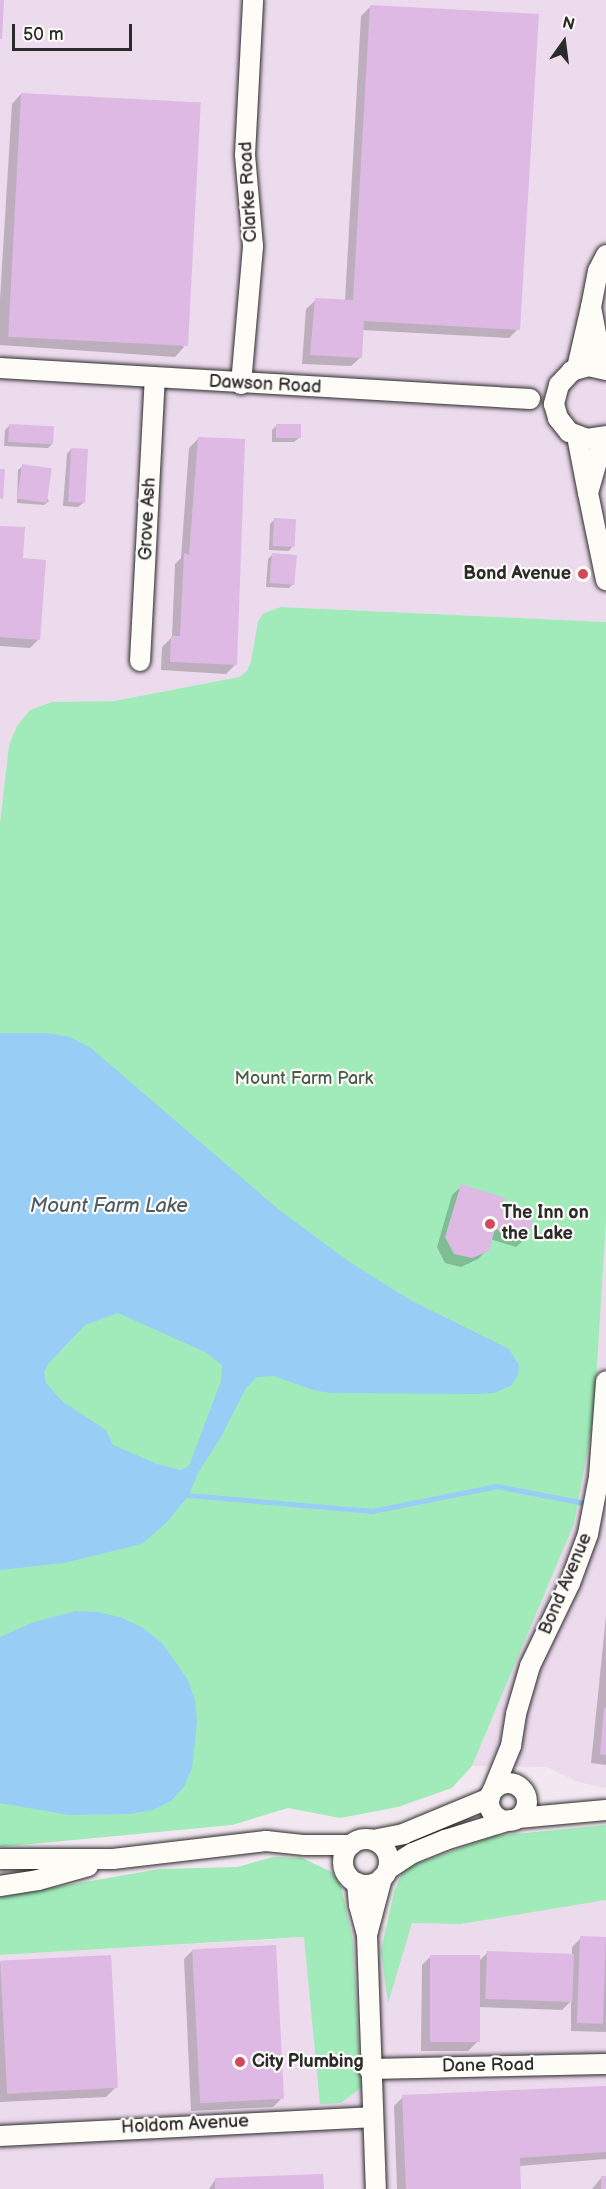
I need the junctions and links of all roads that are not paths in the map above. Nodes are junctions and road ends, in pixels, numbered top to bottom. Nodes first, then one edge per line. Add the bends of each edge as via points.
1 (253, 0) edge
2 (606, 255) edge
3 (591, 307) junction
4 (606, 364) edge
5 (0, 368) edge
6 (577, 368) junction
7 (606, 370) edge
8 (156, 378) junction
9 (241, 384) junction
10 (556, 390) junction
11 (530, 399) junction
12 (558, 418) junction
13 (577, 436) junction
14 (606, 436) edge
15 (606, 442) edge
16 (588, 493) junction
17 (606, 580) edge
18 (140, 660) dead end
19 (606, 1381) edge
20 (602, 1477) edge
21 (511, 1746) junction
22 (491, 1794) junction
23 (518, 1806) junction
24 (606, 1810) edge
25 (373, 1840) junction
26 (305, 1845) junction
27 (351, 1845) junction
28 (0, 1859) edge
29 (113, 1859) junction
30 (385, 1874) junction
31 (352, 1879) junction
32 (0, 1886) edge
33 (367, 1935) junction
34 (606, 2064) edge
35 (369, 2069) junction
36 (371, 2117) junction
37 (0, 2136) edge
38 (376, 2189) edge

1 - 9 street, Clarke Road via 245,155 253,246
2 - 3 street via 598,271
3 - 4 street via 600,354
3 - 6 street
5 - 8 street, Dawson Road
6 - 7 street
6 - 10 street via 562,379
8 - 9 street, Dawson Road
8 - 18 street, Grove Ash
9 - 11 street, Dawson Road
10 - 11 street, Dawson Road
10 - 12 street
11 - 12 street
12 - 13 street
13 - 14 street
13 - 16 street
15 - 16 street
16 - 17 street
19 - 20 street, Bond Avenue
20 - 21 street, Bond Avenue via 570,1583 530,1666
21 - 22 street, Bond Avenue
21 - 23 street, Bond Avenue
22 - 23 street via 502,1784
22 - 23 street via 494,1814
22 - 25 street via 403,1834
23 - 24 street via 574,1814
23 - 30 street via 413,1853
25 - 27 street
25 - 30 street via 388,1855
26 - 27 street
26 - 29 street via 266,1841
26 - 31 street
27 - 31 street via 343,1862
28 - 29 street
29 - 32 street
30 - 31 street via 371,1885
30 - 33 street
31 - 33 street
33 - 35 street
34 - 35 street, Dane Road
35 - 36 street
36 - 37 street, Holdom Avenue
36 - 38 street

